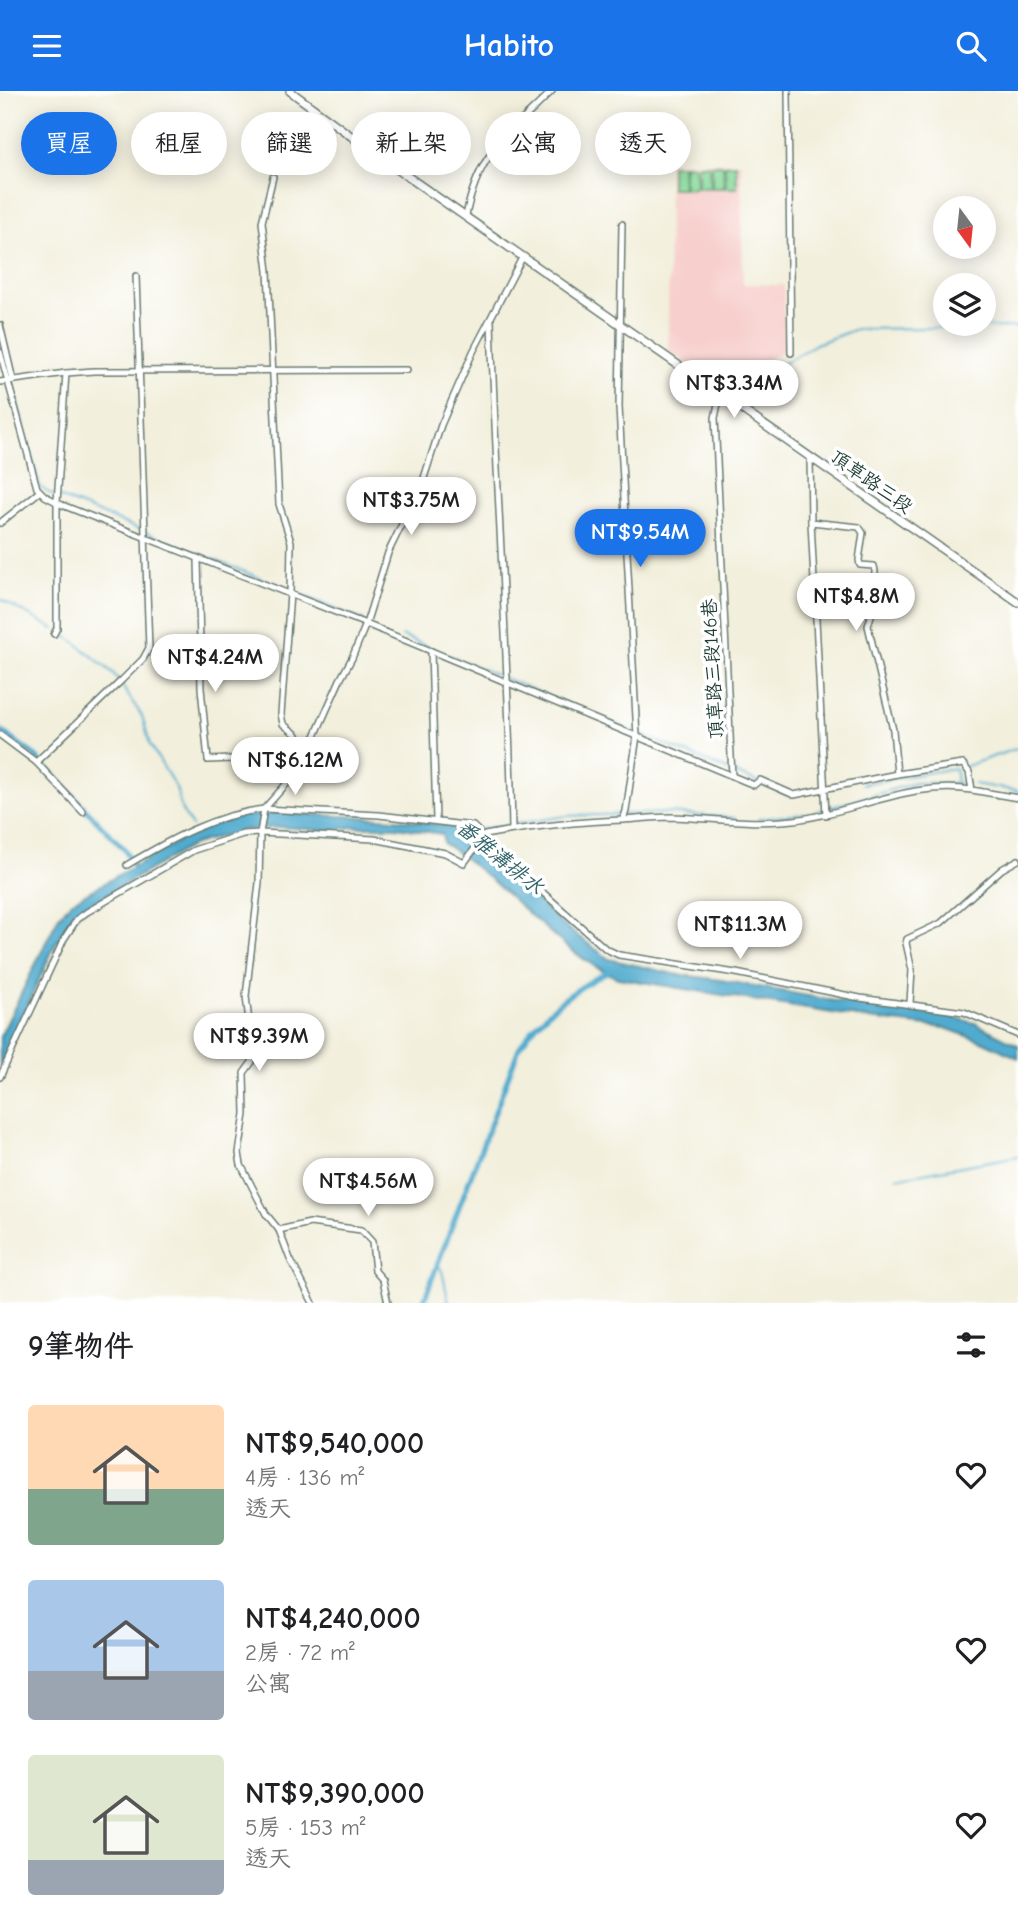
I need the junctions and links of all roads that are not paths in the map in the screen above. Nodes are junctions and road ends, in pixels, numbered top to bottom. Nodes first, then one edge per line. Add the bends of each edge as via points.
1 (290, 91) edge
2 (552, 91) edge
3 (788, 91) edge
4 (272, 177) dead end
5 (466, 216) junction
6 (622, 224) dead end
7 (523, 256) junction
8 (136, 276) dead end
9 (491, 317) junction
10 (620, 324) junction
11 (0, 325) edge
12 (0, 352) edge
13 (791, 353) dead end
14 (273, 369) junction
15 (407, 370) dead end
16 (141, 372) junction
17 (66, 373) junction
18 (11, 380) junction
19 (0, 382) edge
20 (720, 394) junction
21 (810, 457) junction
22 (39, 492) junction
23 (57, 502) junction
24 (811, 522) junction
25 (0, 523) edge
26 (144, 537) junction
27 (198, 559) junction
28 (290, 594) junction
29 (1018, 602) edge
30 (366, 624) junction
31 (56, 631) dead end
32 (430, 651) junction
33 (508, 683) junction
34 (0, 735) edge
35 (637, 736) junction
36 (304, 754) junction
37 (38, 760) junction
38 (897, 774) junction
39 (732, 776) junction
40 (825, 787) junction
41 (972, 790) junction
42 (1018, 798) edge
43 (264, 809) junction
44 (83, 812) dead end
45 (826, 815) junction
46 (625, 816) junction
47 (436, 820) junction
48 (512, 826) junction
49 (260, 833) junction
50 (481, 842) junction
51 (1018, 860) edge
52 (127, 865) dead end
53 (910, 1003) junction
54 (1018, 1035) edge
55 (0, 1077) edge
56 (279, 1230) junction
57 (313, 1303) edge
58 (388, 1303) edge

1 - 5 street, 頂草路三段
2 - 5 street via 491,151 471,193
3 - 13 street
4 - 14 street via 262,222
5 - 7 street, 頂草路三段
6 - 10 street
7 - 9 street
7 - 10 street, 頂草路三段
8 - 16 street
9 - 30 street via 441,425 415,501 388,553
9 - 33 street
10 - 20 street, 頂草路三段
10 - 35 street via 622,475
11 - 18 street
12 - 18 street
14 - 15 street
14 - 16 street
14 - 28 street via 279,504 291,542
16 - 17 street
16 - 26 street
17 - 18 street
17 - 23 street
18 - 19 street
18 - 22 street
20 - 21 street, 頂草路三段
20 - 39 street, 頂草路三段146巷 via 715,418
21 - 24 street
21 - 29 street, 頂草路三段
22 - 23 street
22 - 25 street
23 - 26 street
23 - 31 street
24 - 38 street via 859,527 863,533 860,565 874,566 875,571 869,633 893,730
24 - 40 street
26 - 27 street
26 - 37 street via 149,648
27 - 28 street
27 - 36 street via 208,759
28 - 30 street
28 - 36 street via 281,715 297,735
30 - 32 street
30 - 36 street
32 - 33 street
32 - 47 street
33 - 35 street
33 - 48 street
34 - 37 street
35 - 39 street
35 - 46 street
36 - 43 street via 289,781
37 - 44 street
38 - 40 street
38 - 41 street via 963,764
39 - 40 street via 754,785 761,780 794,795
40 - 45 street
41 - 42 street
41 - 45 street via 912,790
43 - 47 street
43 - 49 street
43 - 52 street via 191,828
45 - 46 street via 762,823
46 - 48 street
47 - 50 street via 477,830
48 - 50 street via 485,835
49 - 50 street via 374,839 445,853 464,863
49 - 55 street via 224,839 194,851 77,919
49 - 56 street via 257,910 246,996 253,1056 244,1073 245,1114 239,1153 241,1165
50 - 53 street via 606,949 620,955
51 - 53 street via 941,923 908,939
53 - 54 street via 964,1012
56 - 57 street
56 - 58 street via 310,1223 361,1230 372,1242 375,1271 383,1280

